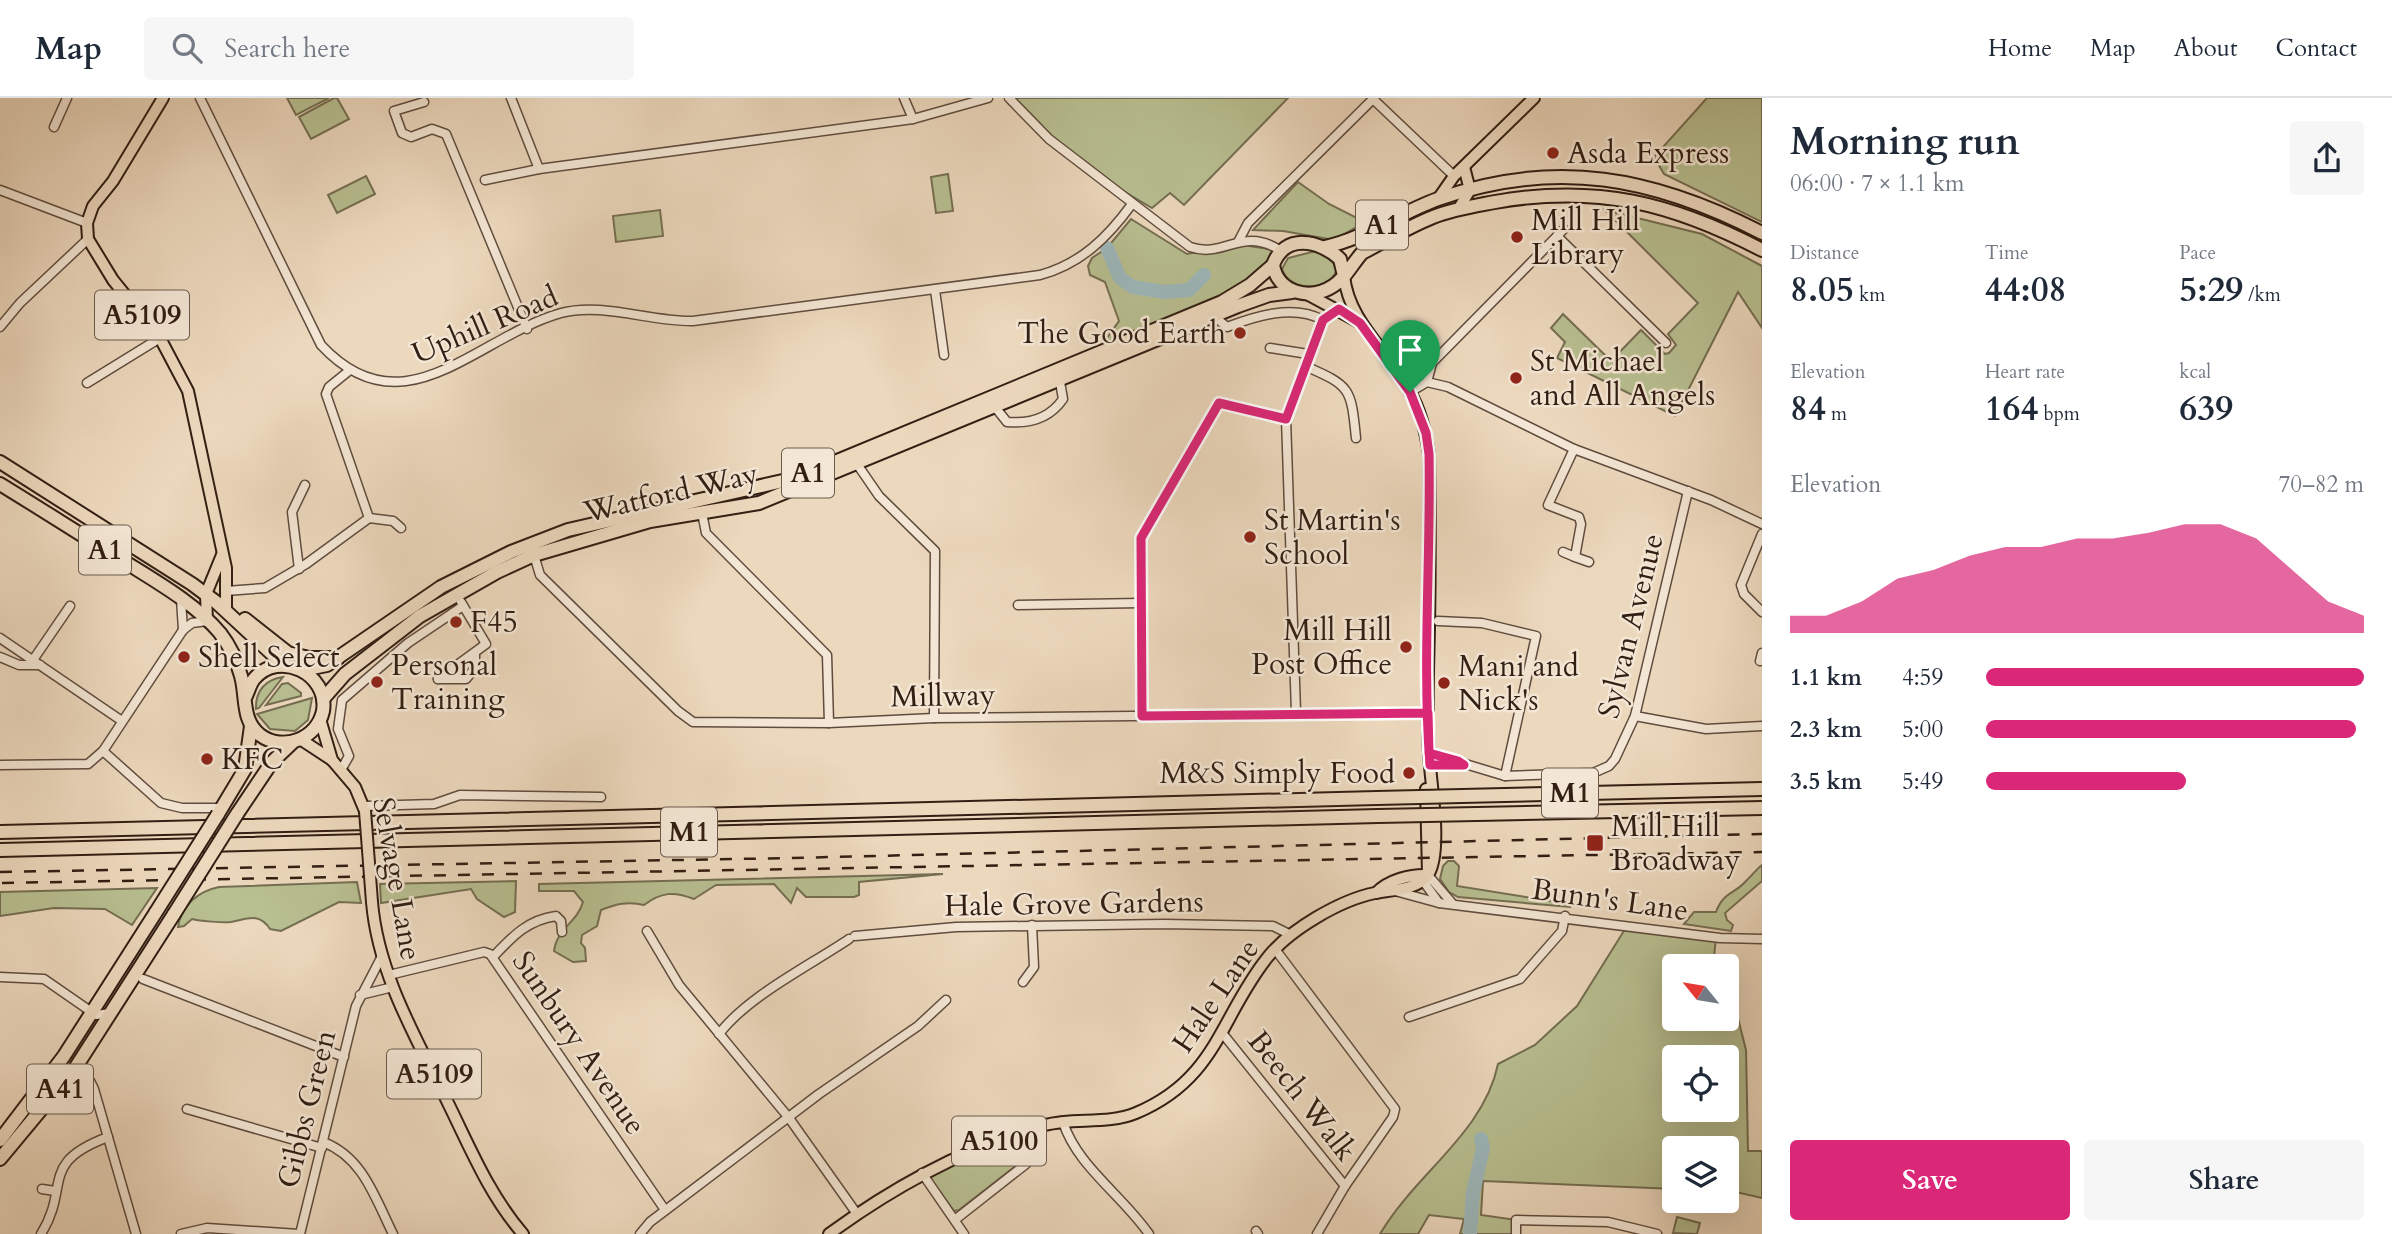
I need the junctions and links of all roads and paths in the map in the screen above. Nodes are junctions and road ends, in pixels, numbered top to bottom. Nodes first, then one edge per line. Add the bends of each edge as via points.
1 (67, 98) edge
2 (163, 98) edge
3 (200, 98) edge
4 (511, 98) edge
5 (904, 98) edge
6 (988, 98) edge
7 (1009, 98) edge
8 (1373, 98) edge
9 (1534, 98) edge
10 (424, 102) dead end
11 (913, 119) junction
12 (54, 127) dead end
13 (1464, 167) junction
14 (539, 169) junction
15 (1454, 176) junction
16 (485, 180) dead end
17 (0, 190) edge
18 (1470, 190) junction
19 (1438, 199) junction
20 (1132, 204) junction
21 (1459, 208) junction
22 (87, 223) junction
23 (1564, 229) dead end
24 (1762, 233) edge
25 (1557, 236) junction
26 (88, 239) junction
27 (1238, 242) junction
28 (1325, 247) junction
29 (1762, 250) edge
30 (1281, 251) junction
31 (1273, 265) junction
32 (1344, 276) junction
33 (936, 290) junction
34 (1292, 292) junction
35 (1307, 293) junction
36 (1339, 309) junction
37 (1215, 317) junction
38 (1323, 320) junction
39 (1360, 323) junction
40 (0, 327) edge
41 (527, 329) junction
42 (160, 338) junction
43 (1666, 343) dead end
44 (1270, 348) dead end
45 (1308, 354) junction
46 (944, 355) dead end
47 (1305, 366) junction
48 (350, 370) junction
49 (1060, 382) junction
50 (1427, 382) junction
51 (87, 383) dead end
52 (1410, 392) junction
53 (995, 407) junction
54 (1286, 419) junction
55 (1356, 438) dead end
56 (1574, 449) junction
57 (0, 462) edge
58 (857, 464) junction
59 (0, 484) edge
60 (305, 485) dead end
61 (1688, 491) junction
62 (702, 513) junction
63 (369, 518) junction
64 (1762, 524) edge
65 (401, 528) dead end
66 (1762, 534) edge
67 (1563, 552) dead end
68 (222, 555) junction
69 (534, 555) junction
70 (1575, 557) junction
71 (1589, 562) dead end
72 (299, 569) junction
73 (226, 591) junction
74 (206, 594) junction
75 (456, 595) junction
76 (181, 599) junction
77 (1141, 603) junction
78 (1018, 605) dead end
79 (69, 606) dead end
80 (463, 606) junction
81 (226, 610) junction
82 (1762, 612) edge
83 (207, 621) junction
84 (1438, 621) dead end
85 (183, 630) junction
86 (0, 638) edge
87 (475, 655) junction
88 (0, 657) edge
89 (338, 658) junction
90 (36, 662) junction
91 (284, 665) junction
92 (302, 670) junction
93 (245, 698) junction
94 (323, 699) junction
95 (1296, 712) junction
96 (1428, 713) junction
97 (1142, 716) junction
98 (1635, 716) junction
99 (934, 718) junction
100 (320, 719) junction
101 (122, 721) junction
102 (829, 723) junction
103 (251, 726) junction
104 (1762, 726) edge
105 (296, 741) junction
106 (103, 751) junction
107 (1429, 753) junction
108 (332, 760) junction
109 (0, 765) edge
110 (1464, 765) junction
111 (341, 770) junction
112 (1430, 771) junction
113 (1505, 776) junction
114 (1762, 789) edge
115 (601, 797) dead end
116 (365, 808) junction
117 (1762, 808) edge
118 (220, 811) junction
119 (0, 832) edge
120 (0, 850) edge
121 (1428, 876) junction
122 (1394, 890) junction
123 (1376, 892) junction
124 (1439, 903) junction
125 (1452, 903) junction
126 (1565, 916) junction
127 (1032, 925) junction
128 (647, 931) dead end
129 (562, 932) dead end
130 (1291, 935) junction
131 (1762, 939) edge
132 (1275, 949) junction
133 (382, 956) junction
134 (493, 957) junction
135 (0, 977) edge
136 (143, 979) dead end
137 (391, 981) junction
138 (1023, 982) dead end
139 (360, 996) junction
140 (944, 1002) dead end
141 (92, 1012) junction
142 (112, 1012) junction
143 (1409, 1017) dead end
144 (719, 1034) junction
145 (1223, 1034) junction
146 (344, 1057) junction
147 (74, 1070) junction
148 (187, 1109) dead end
149 (789, 1118) junction
150 (1063, 1122) junction
151 (1029, 1130) junction
152 (108, 1137) junction
153 (0, 1140) edge
154 (322, 1144) junction
155 (0, 1159) edge
156 (922, 1173) junction
157 (1345, 1186) junction
158 (42, 1189) dead end
159 (55, 1191) junction
160 (665, 1210) junction
161 (857, 1214) junction
162 (956, 1219) junction
163 (41, 1234) edge
164 (136, 1234) edge
165 (181, 1234) edge
166 (300, 1234) edge
167 (393, 1234) edge
168 (523, 1234) edge
169 (640, 1234) edge
170 (829, 1234) edge
171 (964, 1234) edge
172 (1149, 1234) edge
173 (1317, 1234) edge
174 (1516, 1234) edge
175 (1657, 1234) edge

1 - 12 street
2 - 22 main road via 93,206
3 - 48 street, Uphill Road via 308,323 321,345
4 - 14 street
5 - 11 street
6 - 11 street
7 - 20 street via 1049,139
8 - 15 street
8 - 27 street via 1248,223
9 - 13 main road
10 - 41 street via 394,111 402,133 411,137 432,129 446,134
11 - 14 street
13 - 15 main road
13 - 18 main road
14 - 16 street
15 - 19 main road
17 - 22 street
18 - 19 highway, A1
18 - 21 main road
18 - 24 highway, A1 via 1554,177 1620,180 1683,196
19 - 28 highway, A1 via 1347,242
20 - 27 street via 1190,247 1206,249
20 - 33 street, Uphill Road via 1094,248 1065,267 1041,275
21 - 29 highway, A1 via 1530,196 1610,196 1679,212
21 - 32 highway, A1 via 1362,253
22 - 26 main road, A5109
23 - 25 street
25 - 43 street
25 - 50 street via 1432,363
26 - 40 street
26 - 42 main road, A5109 via 113,281
27 - 30 street via 1261,240
28 - 30 highway via 1300,242
28 - 32 highway via 1340,259
30 - 31 highway
31 - 34 highway via 1283,286
31 - 89 highway, Watford Way / A1 via 1222,302 796,478 568,530 511,552 441,587
32 - 35 highway via 1326,290
32 - 39 main road via 1346,294
33 - 41 street, Uphill Road via 693,321 577,311 557,314
33 - 46 street
34 - 35 highway
34 - 37 highway, Watford Way / A1 via 1269,295
35 - 36 main road
36 - 38 street
36 - 39 main road
37 - 38 street via 1227,327 1269,313
37 - 49 highway, Watford Way / A1
38 - 45 street
39 - 52 main road
41 - 48 street, Uphill Road via 416,381 391,383
42 - 51 street
42 - 68 main road, A5109 via 188,391
44 - 45 street
45 - 47 street
47 - 54 street
47 - 55 street via 1341,383 1352,405
48 - 63 street via 326,394
49 - 53 highway, Watford Way / A1
49 - 53 street via 1063,399 1058,407 1033,421 1007,422
50 - 52 street
50 - 56 street via 1448,387
52 - 96 main road via 1429,454
53 - 58 highway, Watford Way / A1
54 - 77 street via 1219,403 1141,538
54 - 95 street
56 - 61 street
56 - 70 street via 1548,505 1580,520
57 - 74 highway, A1
58 - 62 highway, Watford Way / A1 via 760,503
58 - 99 street via 879,496 935,551
59 - 76 highway, A1
60 - 72 street via 292,512
61 - 64 street
61 - 98 street, Sylvan Avenue
62 - 69 highway, Watford Way / A1 via 650,521
62 - 102 street via 706,533 827,655
63 - 65 street via 393,521
63 - 72 street
66 - 82 street via 1741,585
67 - 70 street
68 - 73 main road, A5109
68 - 74 main road
69 - 75 highway, Watford Way / A1
69 - 102 street, Millway via 540,575 689,720
70 - 71 street
72 - 73 street via 265,588
73 - 81 main road, A5109
74 - 81 highway, A1
74 - 83 main road
75 - 80 street
75 - 94 highway, Watford Way / A1 via 420,616 355,666
76 - 83 highway, A1
76 - 85 street
77 - 78 street
77 - 97 street
79 - 90 street
80 - 87 street via 486,644
80 - 111 street via 408,643 342,700 338,729 349,756
81 - 89 highway, A1 via 239,614 288,653
81 - 91 highway, A1
83 - 85 street
83 - 93 highway, A1 via 228,646
84 - 113 street via 1482,623 1536,636
85 - 101 street
86 - 90 street
87 - 87 street via 474,668 466,679 438,679
88 - 90 street via 19,666
89 - 92 highway, A1
90 - 101 street
91 - 92 highway
91 - 93 highway via 261,673
92 - 94 highway
93 - 103 highway
94 - 100 highway
95 - 96 street, Millway
95 - 97 street, Millway
96 - 107 main road
97 - 99 street, Millway
98 - 104 street via 1706,729
98 - 113 street, Sylvan Avenue via 1609,766 1593,773
99 - 102 street, Millway
100 - 105 highway via 311,732
100 - 108 main road, Selvage Lane / A5109
101 - 106 street
103 - 105 highway via 264,737
103 - 118 highway, A41 via 245,769
105 - 108 main road, Selvage Lane / A5109
105 - 142 highway, A41, bridge via 272,761
106 - 109 street via 80,766
106 - 118 street via 161,803
107 - 110 street
107 - 112 main road
108 - 111 main road, Selvage Lane / A5109
110 - 112 street
110 - 113 street
111 - 116 main road, Selvage Lane / A5109
112 - 121 main road via 1434,861
114 - 119 highway, M1, bridge
115 - 116 street via 460,795 434,804
116 - 133 main road, Selvage Lane / A5109, bridge via 372,902
117 - 120 highway, M1, bridge
118 - 141 highway, A41, bridge
121 - 122 main road, Hale Lane / A5100
121 - 123 main road, Hale Lane / A5100 via 1417,874
121 - 124 street via 1426,885
121 - 125 street
122 - 123 main road, Hale Lane / A5100
122 - 124 street, Bunn's Lane
123 - 130 main road, Hale Lane / A5100 via 1334,909
124 - 125 street, Bunn's Lane
125 - 126 street, Bunn's Lane
126 - 131 street, Bunn's Lane via 1720,938
126 - 143 street via 1562,931 1520,979
127 - 130 street, Hale Grove Gardens via 1273,926
127 - 138 street via 1034,967
127 - 144 street, Hale Grove Gardens via 852,938 773,989
128 - 144 street via 679,985
129 - 134 street via 556,916 536,920
130 - 132 main road, Hale Lane / A5100
132 - 145 main road, Hale Lane / A5100
132 - 157 street via 1395,1109
133 - 137 main road, Selvage Lane / A5109
133 - 139 street, Gibbs Green
134 - 137 street, Sunbury Avenue via 484,952
134 - 160 street, Sunbury Avenue
135 - 141 street via 44,979
136 - 146 street
137 - 139 street, Gibbs Green
137 - 168 main road, Selvage Lane / A5109 via 494,1193
139 - 146 street, Gibbs Green
140 - 149 street via 910,1032
141 - 142 street via 101,1016
141 - 153 highway, A41
142 - 147 highway, A41
144 - 149 street
145 - 150 main road, Hale Lane / A5100 via 1194,1074 1153,1104 1124,1117
145 - 157 street, Beech Walk
146 - 154 street, Gibbs Green
147 - 152 street via 90,1081
147 - 155 highway, A41
148 - 154 street
149 - 160 street
149 - 161 street
150 - 151 main road, Hale Lane / A5100
150 - 172 street via 1079,1155
151 - 156 main road, Hale Lane / A5100
151 - 162 street via 1032,1154 1026,1164
152 - 159 street via 70,1156
152 - 164 street
154 - 166 street, Gibbs Green
154 - 167 street via 345,1152 359,1167
156 - 161 main road, Hale Lane / A5100
156 - 162 street
157 - 173 street
158 - 159 street
159 - 163 street via 52,1212
160 - 169 street
161 - 170 main road, Hale Lane / A5100
162 - 171 street
165 - 166 street via 217,1228
174 - 175 street via 1516,1220 1608,1222

